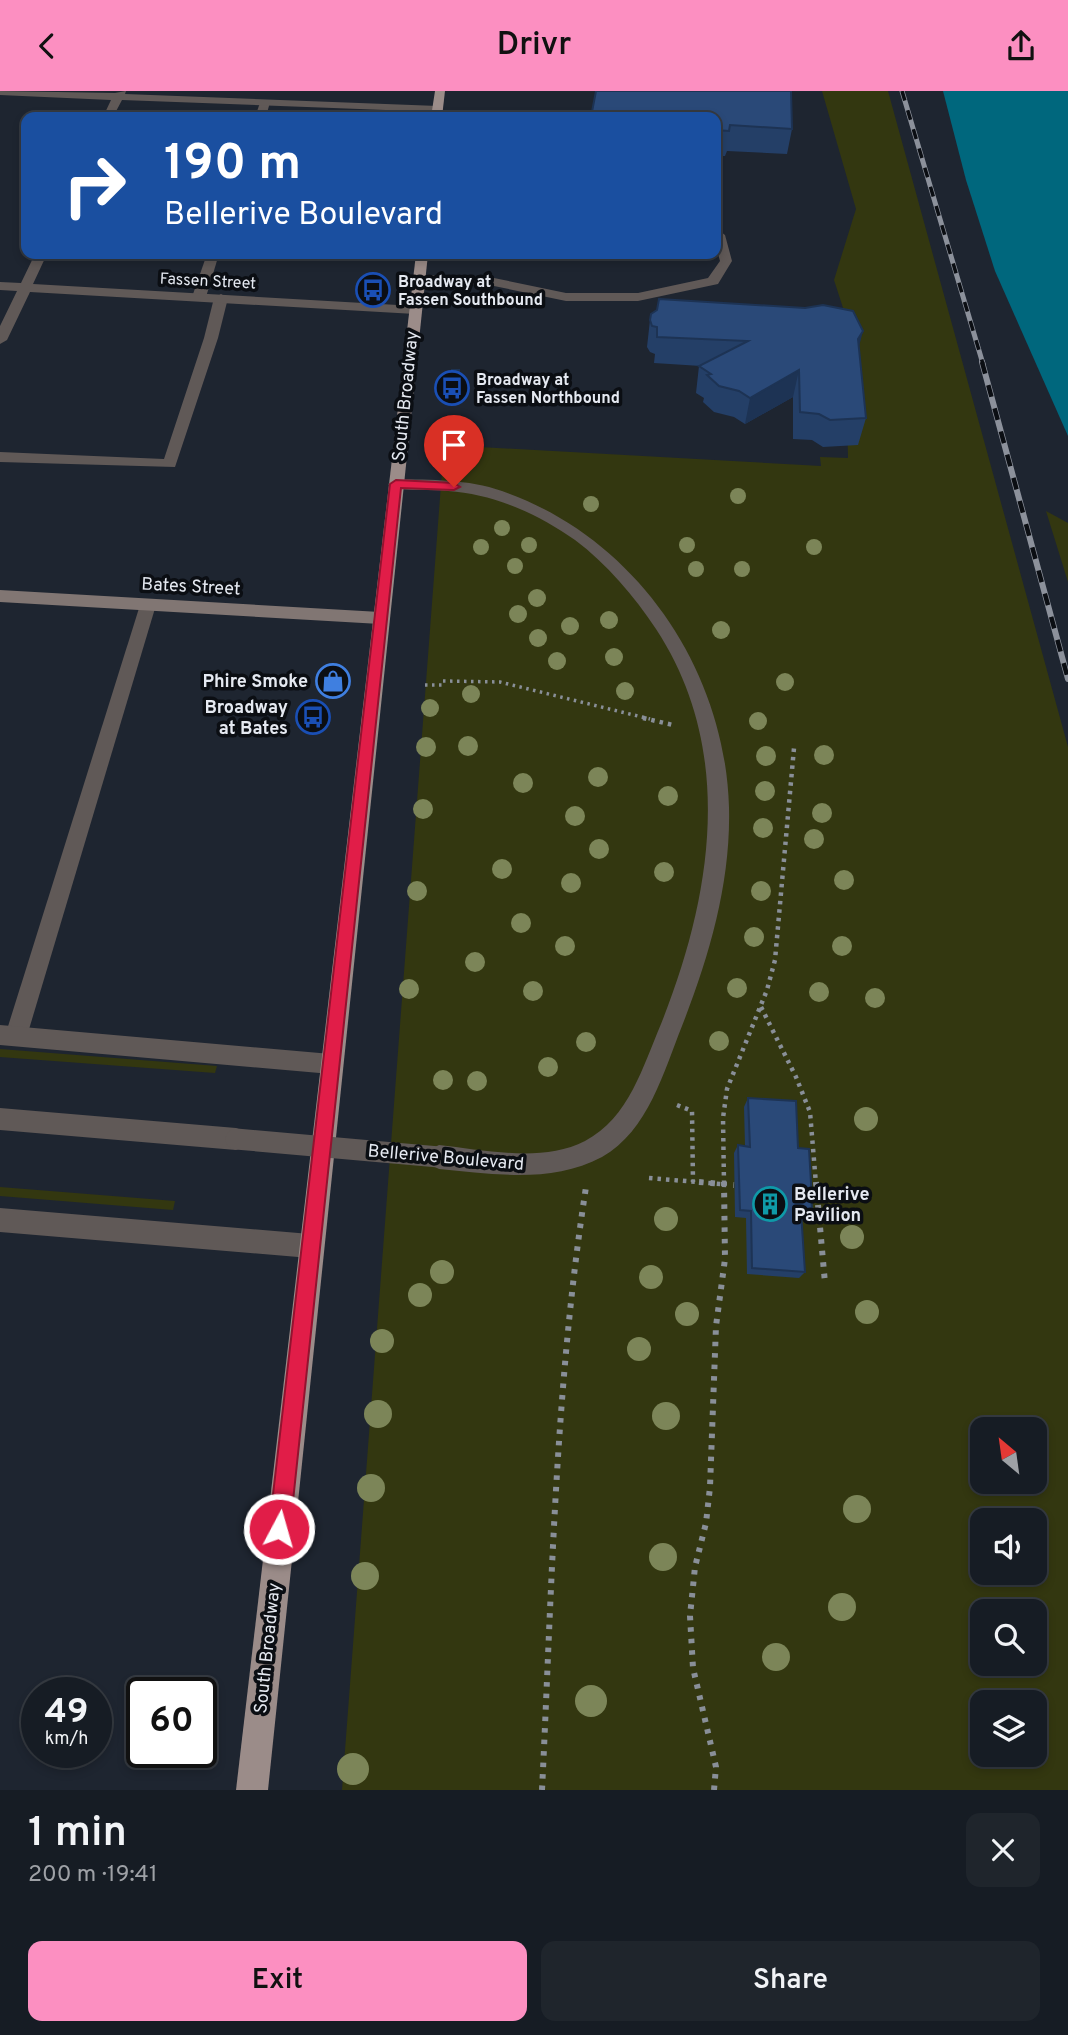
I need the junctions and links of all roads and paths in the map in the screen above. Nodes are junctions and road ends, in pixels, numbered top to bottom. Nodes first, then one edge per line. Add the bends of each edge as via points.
1 (440, 91) edge
2 (0, 92) edge
3 (120, 93) edge
4 (265, 102) junction
5 (110, 112) edge
6 (262, 112) edge
7 (422, 112) edge
8 (438, 112) edge
9 (721, 242) edge
10 (38, 259) edge
11 (211, 259) edge
12 (421, 259) edge
13 (419, 279) junction
14 (0, 286) edge
15 (24, 287) junction
16 (199, 297) junction
17 (221, 298) junction
18 (415, 310) junction
19 (0, 340) edge
20 (0, 457) edge
21 (396, 484) junction
22 (0, 596) edge
23 (148, 605) junction
24 (380, 618) junction
25 (425, 685) dead end
26 (712, 734) junction
27 (794, 748) dead end
28 (760, 1006) junction
29 (8, 1035) edge
30 (331, 1064) junction
31 (677, 1105) dead end
32 (0, 1119) edge
33 (593, 1149) junction
34 (649, 1178) dead end
35 (693, 1182) junction
36 (724, 1184) junction
37 (734, 1185) dead end
38 (805, 1190) edge
39 (818, 1191) junction
40 (0, 1220) edge
41 (310, 1246) junction
42 (825, 1283) dead end
43 (252, 1790) edge
44 (542, 1790) edge
45 (714, 1790) edge

1 - 8 main road
2 - 3 street
3 - 4 street
3 - 5 street
4 - 6 street
4 - 7 street
9 - 13 street via 726,261 713,281 638,297 566,297 489,281
10 - 15 street
11 - 16 street
12 - 13 main road, South Broadway
13 - 18 main road, South Broadway
14 - 15 street, Fassen Street
15 - 16 street, Fassen Street
15 - 19 street
16 - 17 street, Fassen Street
17 - 18 street, Fassen Street
17 - 20 street via 170,464
18 - 21 main road, South Broadway
21 - 24 main road, South Broadway
21 - 26 street, Bellerive Boulevard via 494,493 534,509 590,544 645,599 671,636 695,682
22 - 23 main road, Bates Street
23 - 24 main road, Bates Street
23 - 29 street
24 - 30 main road, South Broadway
25 - 26 path via 500,682
26 - 33 street, Bellerive Boulevard via 719,819 715,873 704,924 682,997 643,1091 627,1120
27 - 28 path via 775,960
28 - 36 path via 727,1089
28 - 39 path via 810,1112
29 - 30 street
30 - 41 main road, South Broadway
31 - 35 path via 692,1111
32 - 33 street, Bellerive Boulevard, bridge via 539,1164
33 - 44 path via 573,1270 566,1348
34 - 35 path
35 - 36 path
36 - 37 path
36 - 45 path via 724,1283 716,1326 710,1487 690,1616 693,1668 716,1767
38 - 39 path
39 - 42 path
40 - 41 street
41 - 43 main road, South Broadway

